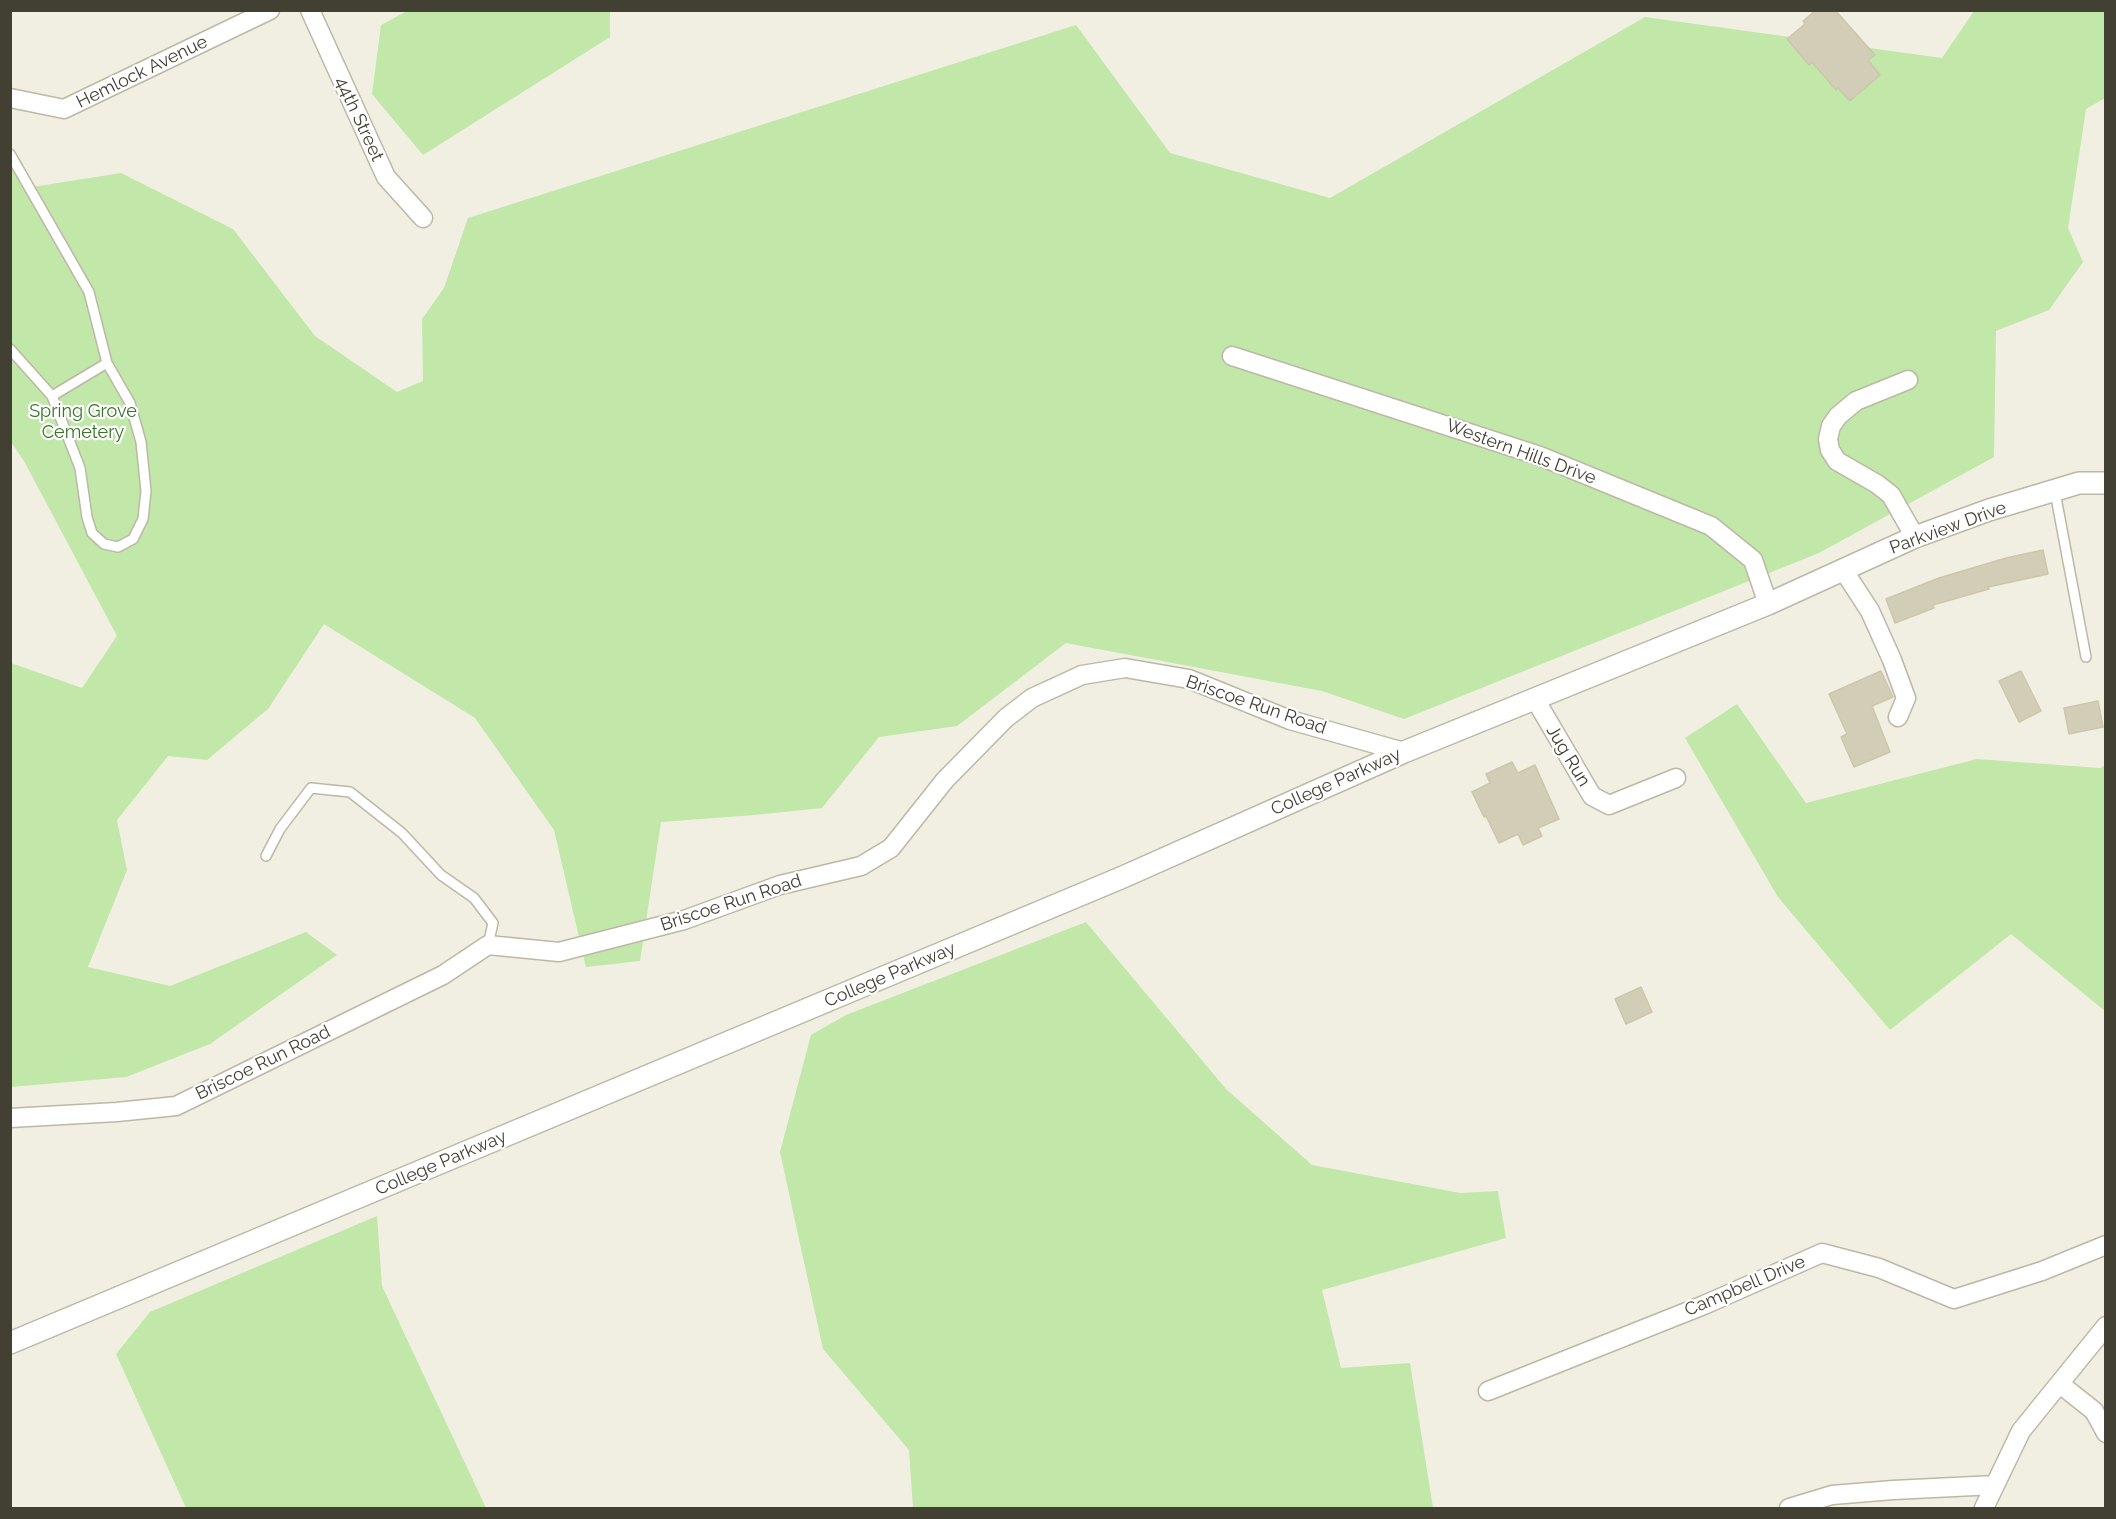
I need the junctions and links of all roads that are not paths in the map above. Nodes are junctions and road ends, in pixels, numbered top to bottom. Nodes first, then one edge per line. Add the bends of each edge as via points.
1 (270, 10) edge
2 (310, 10) edge
3 (10, 98) edge
4 (10, 154) edge
5 (423, 218) dead end
6 (10, 349) edge
7 (1232, 356) dead end
8 (107, 363) junction
9 (1908, 380) dead end
10 (52, 396) junction
11 (2106, 483) edge
12 (2055, 492) junction
13 (1915, 537) junction
14 (1844, 571) junction
15 (1768, 604) junction
16 (2086, 657) dead end
17 (1535, 699) junction
18 (1898, 717) dead end
19 (1404, 752) junction
20 (1676, 778) dead end
21 (266, 856) dead end
22 (488, 945) junction
23 (10, 1118) edge
24 (2106, 1245) edge
25 (2106, 1326) edge
26 (10, 1343) edge
27 (2060, 1384) junction
28 (1488, 1390) dead end
29 (2106, 1432) edge
30 (1995, 1485) junction
31 (1790, 1509) edge
32 (1984, 1509) edge

1 - 3 street, Hemlock Avenue via 64,109
2 - 5 street, 44th Street via 386,177
4 - 8 lane via 88,292
6 - 10 lane
7 - 15 street, Western Hills Drive via 1540,456 1711,526 1753,560
8 - 10 lane
8 - 10 lane via 130,403 141,442 146,491 143,519 133,539 118,546 104,543 92,533 80,468
9 - 13 street via 1856,401 1838,416 1828,439 1837,461 1891,495
11 - 12 street, Parkview Drive via 2079,483
12 - 13 street, Parkview Drive via 1989,510
12 - 16 lane
13 - 14 street, Parkview Drive
14 - 15 street, Parkview Drive
14 - 18 street via 1870,611 1899,679 1906,698
15 - 17 street, College Parkway
17 - 19 street, College Parkway
17 - 20 street, Jug Run via 1592,796 1609,805
19 - 22 street, Briscoe Run Road via 1290,720 1189,679 1125,668 1082,675 1032,698 1006,718 945,780 891,848 861,866 780,885 684,920 559,952
19 - 26 street, College Parkway via 1110,883
21 - 22 lane via 280,829 311,788 350,792 402,833 441,875 474,898 493,923
22 - 23 street, Briscoe Run Road via 443,975 176,1106
24 - 28 street, Campbell Drive via 2042,1271 1954,1299 1879,1268 1822,1253 1704,1305
25 - 27 street
27 - 29 street via 2094,1411
27 - 30 street via 2021,1431
30 - 31 street via 1832,1495
30 - 32 street

